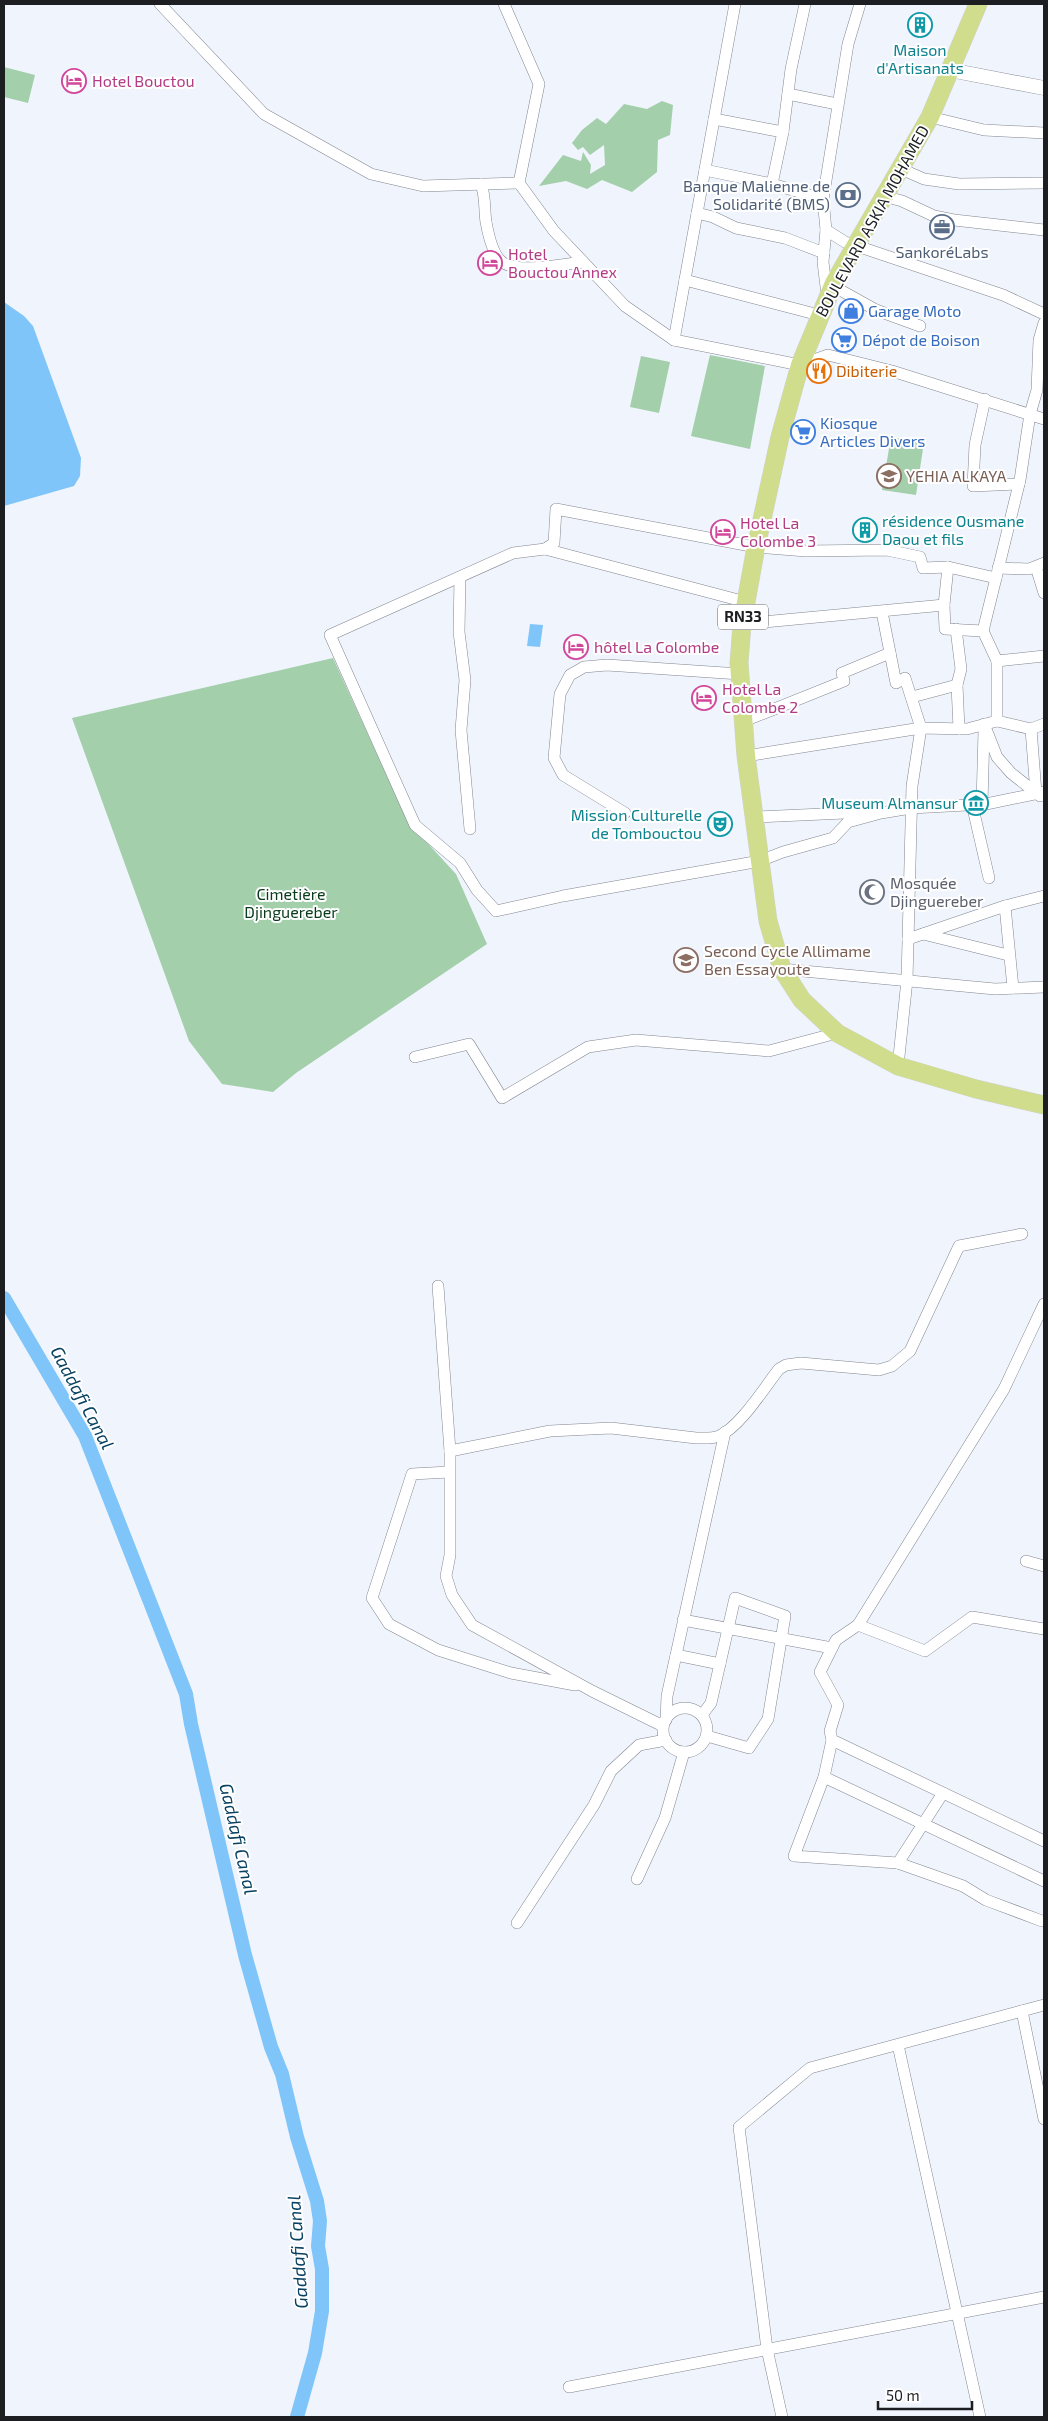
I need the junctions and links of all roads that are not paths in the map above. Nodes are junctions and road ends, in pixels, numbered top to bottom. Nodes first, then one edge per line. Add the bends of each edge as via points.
1 (160, 4) edge
2 (504, 4) edge
3 (735, 4) edge
4 (805, 4) edge
5 (860, 4) edge
6 (978, 4) edge
7 (950, 70) junction
8 (1044, 88) edge
9 (788, 94) junction
10 (837, 104) junction
11 (930, 117) junction
12 (714, 119) junction
13 (782, 132) junction
14 (1044, 133) edge
15 (899, 168) junction
16 (705, 170) junction
17 (519, 183) junction
18 (1044, 183) edge
19 (481, 184) junction
20 (772, 184) junction
21 (884, 196) junction
22 (823, 200) junction
23 (698, 213) junction
24 (826, 230) junction
25 (1044, 230) edge
26 (856, 246) junction
27 (824, 253) junction
28 (583, 262) junction
29 (685, 280) junction
30 (830, 292) junction
31 (1044, 314) edge
32 (819, 315) junction
33 (1044, 323) edge
34 (920, 326) dead end
35 (674, 340) junction
36 (1041, 350) edge
37 (800, 365) junction
38 (985, 400) junction
39 (1030, 414) junction
40 (1044, 419) edge
41 (1019, 484) junction
42 (756, 547) junction
43 (545, 549) junction
44 (1040, 565) edge
45 (948, 567) junction
46 (997, 573) junction
47 (460, 577) junction
48 (1044, 593) edge
49 (746, 602) junction
50 (944, 605) junction
51 (882, 612) junction
52 (742, 624) junction
53 (956, 629) junction
54 (983, 631) junction
55 (890, 653) junction
56 (1044, 656) edge
57 (997, 661) junction
58 (740, 674) junction
59 (956, 685) junction
60 (912, 697) junction
61 (997, 721) junction
62 (742, 722) junction
63 (984, 724) junction
64 (1044, 724) edge
65 (921, 728) junction
66 (959, 729) junction
67 (1031, 729) junction
68 (746, 756) junction
69 (1041, 794) edge
70 (977, 804) junction
71 (905, 809) junction
72 (625, 813) dead end
73 (754, 816) junction
74 (470, 829) dead end
75 (760, 862) junction
76 (989, 878) dead end
77 (1044, 896) edge
78 (1005, 906) junction
79 (922, 934) junction
80 (908, 939) junction
81 (1008, 954) junction
82 (782, 969) junction
83 (907, 980) junction
84 (1044, 987) edge
85 (1013, 988) junction
86 (837, 1033) junction
87 (415, 1057) dead end
88 (898, 1066) junction
89 (1044, 1105) edge
90 (1022, 1234) dead end
91 (438, 1286) dead end
92 (1044, 1304) edge
93 (725, 1432) junction
94 (450, 1451) junction
95 (449, 1472) junction
96 (1026, 1561) dead end
97 (1044, 1566) edge
98 (683, 1620) junction
99 (858, 1626) junction
100 (1044, 1628) edge
101 (728, 1630) junction
102 (780, 1639) junction
103 (832, 1648) junction
104 (676, 1655) junction
105 (720, 1664) junction
106 (583, 1686) junction
107 (702, 1715) junction
108 (665, 1723) junction
109 (707, 1736) junction
110 (666, 1740) junction
111 (832, 1740) junction
112 (684, 1752) junction
113 (824, 1777) junction
114 (943, 1793) junction
115 (923, 1824) junction
116 (1044, 1841) edge
117 (898, 1863) junction
118 (637, 1878) dead end
119 (1044, 1881) edge
120 (1042, 1921) dead end
121 (518, 1924) dead end
122 (1044, 2005) edge
123 (1022, 2011) junction
124 (898, 2045) junction
125 (1044, 2119) edge
126 (1044, 2297) edge
127 (958, 2313) junction
128 (767, 2349) junction
129 (569, 2387) dead end
130 (782, 2417) edge
131 (980, 2417) edge

1 - 19 street via 264,114 371,174 423,186
2 - 17 street via 539,84
3 - 12 street
4 - 9 street via 790,69
5 - 10 street via 848,44
6 - 7 main road, BOULEVARD ASKIA MOHAMED / RN33
7 - 8 street
7 - 11 main road, BOULEVARD ASKIA MOHAMED / RN33
9 - 10 street
9 - 13 street
10 - 22 street
11 - 14 street via 984,130
11 - 15 main road, BOULEVARD ASKIA MOHAMED / RN33
12 - 13 street
12 - 16 street
13 - 20 street
15 - 18 street via 924,179 959,184
15 - 21 main road, BOULEVARD ASKIA MOHAMED / RN33
16 - 20 street
16 - 23 street
17 - 19 street
17 - 28 street via 554,231
19 - 28 street via 486,200 486,222 497,256 503,263 518,268
20 - 22 street
21 - 25 street via 934,216
21 - 26 main road, BOULEVARD ASKIA MOHAMED / RN33
22 - 24 street
23 - 27 street via 713,216 736,228 785,238
23 - 29 street
24 - 26 street
24 - 27 street
26 - 30 main road, BOULEVARD ASKIA MOHAMED / RN33
26 - 31 street via 1003,295
27 - 30 street
28 - 35 street via 625,306
29 - 32 street
29 - 35 street
30 - 32 main road, BOULEVARD ASKIA MOHAMED / RN33
30 - 34 street
32 - 37 main road, BOULEVARD ASKIA MOHAMED / RN33
33 - 36 street
35 - 37 street
36 - 39 street via 1037,390
37 - 38 street via 828,354
37 - 42 main road, BOULEVARD ASKIA MOHAMED / RN33 via 780,437
38 - 39 street
38 - 41 street via 975,446 973,486
39 - 40 street
39 - 41 street
41 - 46 street
42 - 43 street via 556,509 554,543
42 - 45 street via 806,551 887,550 920,557 923,568
42 - 49 main road, BOULEVARD ASKIA MOHAMED / RN33
43 - 47 street via 513,554
43 - 49 street
44 - 46 street
44 - 48 street
45 - 46 street
45 - 50 street
46 - 54 street
47 - 74 street via 459,632 464,680 461,730
47 - 75 street via 330,635 415,825 460,862 476,890 496,911 563,896
49 - 52 main road, BOULEVARD ASKIA MOHAMED / RN33
50 - 51 street
50 - 53 street via 945,629
51 - 52 street
51 - 55 street
52 - 58 main road, BOULEVARD ASKIA MOHAMED / RN33
53 - 54 street
53 - 59 street via 961,669
54 - 57 street
55 - 60 street via 896,683 905,678
55 - 62 street via 842,673 844,681
56 - 57 street
57 - 61 street
58 - 62 main road, BOULEVARD ASKIA MOHAMED / RN33
58 - 72 street via 607,665 584,667 570,675 560,694 554,758 563,775
59 - 60 street
59 - 66 street
60 - 65 street
61 - 63 street
61 - 67 street
62 - 68 main road, BOULEVARD ASKIA MOHAMED / RN33
63 - 66 street
63 - 69 street via 997,757 1011,773
63 - 70 street
64 - 67 street
65 - 66 street
65 - 68 street
65 - 71 street
67 - 69 street
68 - 73 main road, BOULEVARD ASKIA MOHAMED / RN33
69 - 70 street
70 - 71 street
70 - 76 street
71 - 73 street
71 - 75 street via 848,822 833,838 782,852
71 - 80 street
73 - 75 main road, BOULEVARD ASKIA MOHAMED / RN33
75 - 82 main road, BOULEVARD ASKIA MOHAMED / RN33 via 768,921
77 - 78 street
78 - 79 street
78 - 81 street
79 - 80 street
79 - 81 street
80 - 83 street
81 - 85 street
82 - 83 street
82 - 86 main road, BOULEVARD ASKIA MOHAMED / RN33 via 802,1000
83 - 85 street
83 - 88 street
84 - 85 street
86 - 87 street via 770,1051 636,1040 588,1047 502,1098 469,1044
86 - 88 main road, BOULEVARD ASKIA MOHAMED / RN33
88 - 89 main road, BOULEVARD ASKIA MOHAMED / RN33
90 - 93 street via 959,1246 910,1351 892,1366 879,1370 786,1365
91 - 94 street
92 - 99 street via 1004,1389
93 - 94 street via 710,1438 611,1428 550,1431
93 - 98 street
94 - 95 street
95 - 106 street via 450,1555 446,1576 452,1596 472,1625
95 - 106 street via 412,1474 372,1598 389,1624 438,1650 511,1673
96 - 97 street
98 - 101 street
98 - 104 street
99 - 100 street via 926,1652 972,1617
99 - 103 street via 836,1640
101 - 102 street
101 - 102 street via 735,1598 784,1616
101 - 105 street
102 - 103 street
102 - 109 street via 768,1719 757,1740 749,1748
103 - 111 street via 820,1672 838,1705 830,1731
104 - 105 street
104 - 108 street
105 - 107 street via 711,1703
106 - 108 street
107 - 108 street via 683,1708 676,1710
107 - 109 street via 708,1729
108 - 110 street
109 - 112 street via 699,1748
110 - 112 street
110 - 121 street via 639,1745 611,1770 594,1805
111 - 113 street
111 - 114 street
112 - 118 street via 665,1818
113 - 115 street
113 - 117 street via 794,1856
114 - 115 street
114 - 116 street
115 - 117 street
115 - 119 street
117 - 120 street via 963,1886 986,1900
122 - 123 street
123 - 124 street
123 - 125 street
124 - 127 street
124 - 128 street via 810,2068 739,2127
126 - 127 street
127 - 128 street
127 - 131 street
128 - 129 street
128 - 130 street

